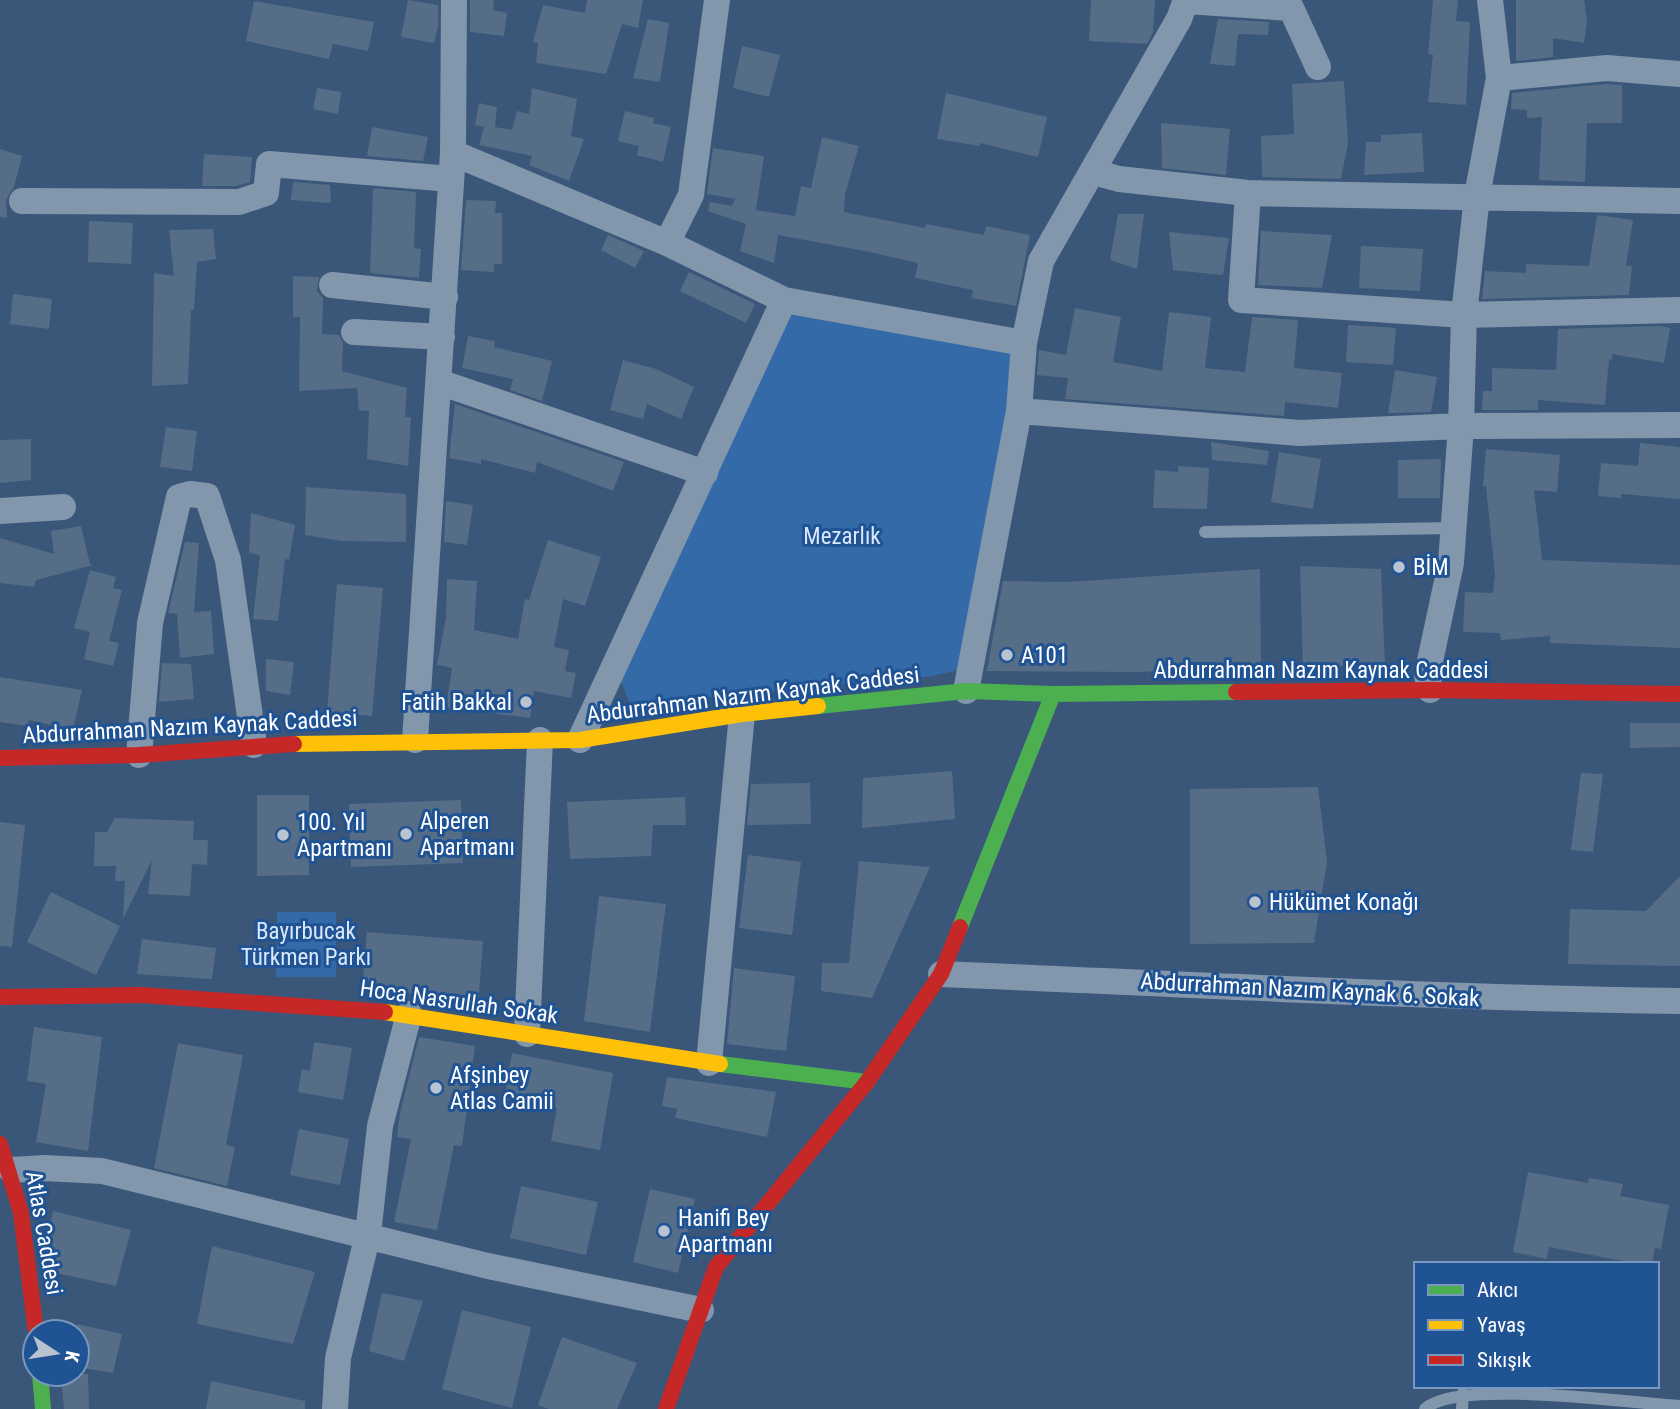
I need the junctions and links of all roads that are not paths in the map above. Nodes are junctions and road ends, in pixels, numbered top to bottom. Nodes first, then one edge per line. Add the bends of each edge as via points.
1 (454, 0) edge
2 (717, 0) edge
3 (1490, 0) edge
4 (1186, 1) edge
5 (1318, 67) dead end
6 (1680, 74) edge
7 (1499, 78) junction
8 (453, 153) junction
9 (1093, 172) junction
10 (451, 179) junction
11 (1248, 193) junction
12 (1477, 196) junction
13 (22, 201) dead end
14 (1680, 201) edge
15 (667, 243) junction
16 (331, 285) dead end
17 (444, 297) junction
18 (784, 300) junction
19 (1680, 310) edge
20 (1464, 315) junction
21 (354, 332) dead end
22 (442, 337) junction
23 (1024, 342) junction
24 (439, 382) junction
25 (1019, 411) junction
26 (1461, 425) junction
27 (1680, 425) edge
28 (705, 473) junction
29 (64, 507) dead end
30 (0, 512) edge
31 (1454, 527) junction
32 (1205, 532) dead end
33 (1430, 690) junction
34 (966, 691) junction
35 (1053, 694) junction
36 (1680, 694) edge
37 (742, 714) junction
38 (415, 740) junction
39 (540, 740) junction
40 (580, 740) junction
41 (254, 745) junction
42 (139, 755) junction
43 (0, 758) edge
44 (941, 974) junction
45 (0, 997) edge
46 (1680, 1001) edge
47 (409, 1014) junction
48 (527, 1034) junction
49 (709, 1063) junction
50 (867, 1082) junction
51 (0, 1144) edge
52 (11, 1170) junction
53 (368, 1234) junction
54 (701, 1310) junction
55 (34, 1318) edge
56 (41, 1388) edge
57 (1463, 1393) junction
58 (1680, 1406) edge
59 (43, 1409) edge
60 (335, 1409) edge
61 (666, 1409) edge
62 (1425, 1409) edge
63 (1462, 1409) edge

1 - 8 street
2 - 15 street via 691,195
3 - 7 street
4 - 5 street via 1292,8
4 - 9 street
6 - 7 street via 1607,68
7 - 12 street
8 - 10 street
8 - 15 street
9 - 11 street
9 - 23 street via 1041,261
10 - 13 street via 269,164 266,193 239,202
10 - 17 street
11 - 12 street
11 - 20 street via 1241,300
12 - 14 street
12 - 20 street
15 - 18 street
16 - 17 street
17 - 22 street
18 - 23 street
18 - 28 street
19 - 20 street
20 - 26 street
21 - 22 street
22 - 24 street
23 - 25 street
24 - 28 street
24 - 38 street
25 - 26 street via 1300,433
25 - 34 street
26 - 27 street
26 - 31 street
28 - 40 street
29 - 30 street
31 - 32 lane
31 - 33 street via 1451,563 1427,675
33 - 35 street, Abdurrahman Nazım Kaynak Caddesi
33 - 36 street, Abdurrahman Nazım Kaynak Caddesi
34 - 35 street, Abdurrahman Nazım Kaynak Caddesi
34 - 37 street, Abdurrahman Nazım Kaynak Caddesi
35 - 44 street
37 - 40 street, Abdurrahman Nazım Kaynak Caddesi
37 - 49 street
38 - 39 street, Abdurrahman Nazım Kaynak Caddesi
38 - 41 street, Abdurrahman Nazım Kaynak Caddesi
39 - 40 street, Abdurrahman Nazım Kaynak Caddesi
39 - 48 street
41 - 42 street, Abdurrahman Nazım Kaynak Caddesi
41 - 42 street via 228,560 207,496 190,494 178,497 150,622
42 - 43 street, Abdurrahman Nazım Kaynak Caddesi
44 - 46 street, Abdurrahman Nazım Kaynak 6. Sokak via 1392,991 1486,999
44 - 50 street
45 - 47 street, Hoca Nasrullah Sokak via 141,995
47 - 48 street, Hoca Nasrullah Sokak
47 - 53 street via 380,1125
48 - 49 street, Hoca Nasrullah Sokak
49 - 50 street, Hoca Nasrullah Sokak
50 - 54 street via 716,1267
51 - 52 street, Atlas Caddesi
52 - 53 street via 102,1171
52 - 55 street, Atlas Caddesi via 25,1230
53 - 54 street via 488,1266
53 - 60 street via 338,1359
54 - 61 street
56 - 59 street
57 - 58 lane
57 - 62 lane
57 - 63 lane

